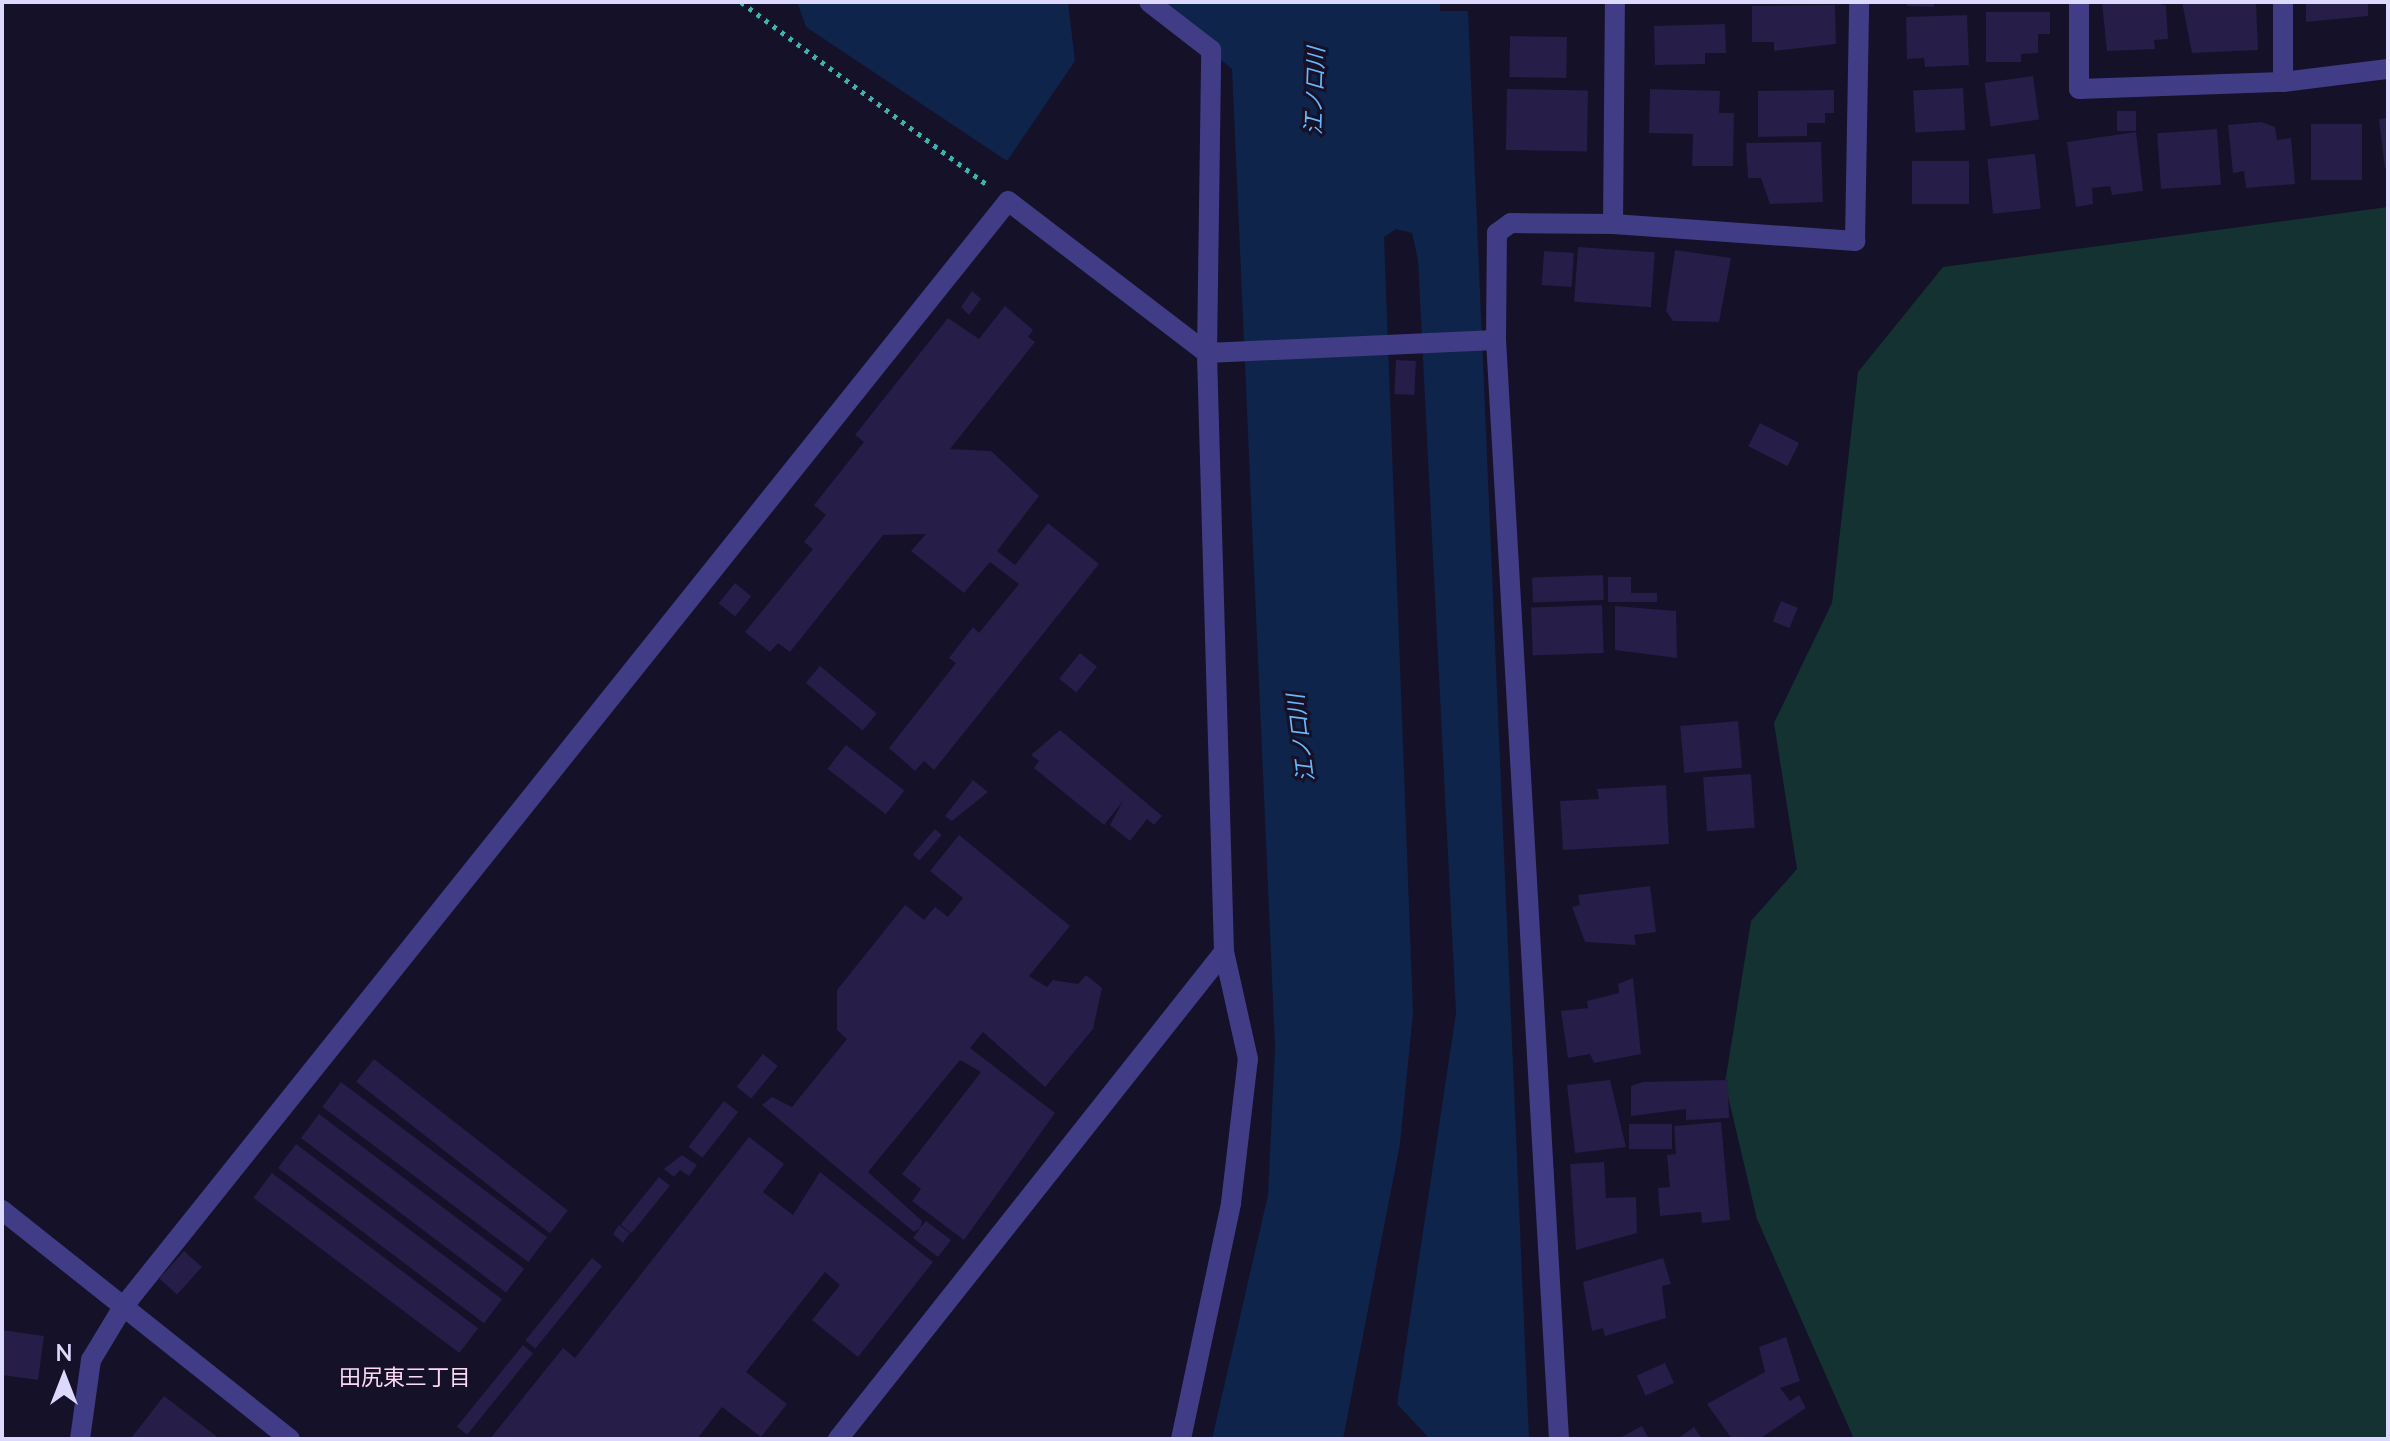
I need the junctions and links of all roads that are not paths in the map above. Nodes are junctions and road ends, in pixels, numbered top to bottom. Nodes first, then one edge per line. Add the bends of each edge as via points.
1 (1149, 2) edge
2 (1615, 2) edge
3 (1859, 2) edge
4 (2079, 2) edge
5 (2283, 2) edge
6 (2388, 69) edge
7 (2283, 82) junction
8 (1613, 224) junction
9 (1496, 340) junction
10 (1207, 353) junction
11 (1224, 952) junction
12 (2, 1210) edge
13 (123, 1307) junction
14 (80, 1439) edge
15 (290, 1439) edge
16 (838, 1439) edge
17 (1181, 1439) edge
18 (1559, 1439) edge

1 - 10 street via 1211,50
2 - 8 street
3 - 8 street via 1855,241
4 - 7 street via 2079,89
5 - 7 street
6 - 7 street
8 - 9 street via 1511,223 1497,233
9 - 10 street
9 - 18 street
10 - 11 street
10 - 13 street via 1008,201
11 - 16 street
11 - 17 street via 1248,1059 1231,1203
12 - 13 street
13 - 14 street via 91,1360
13 - 15 street

